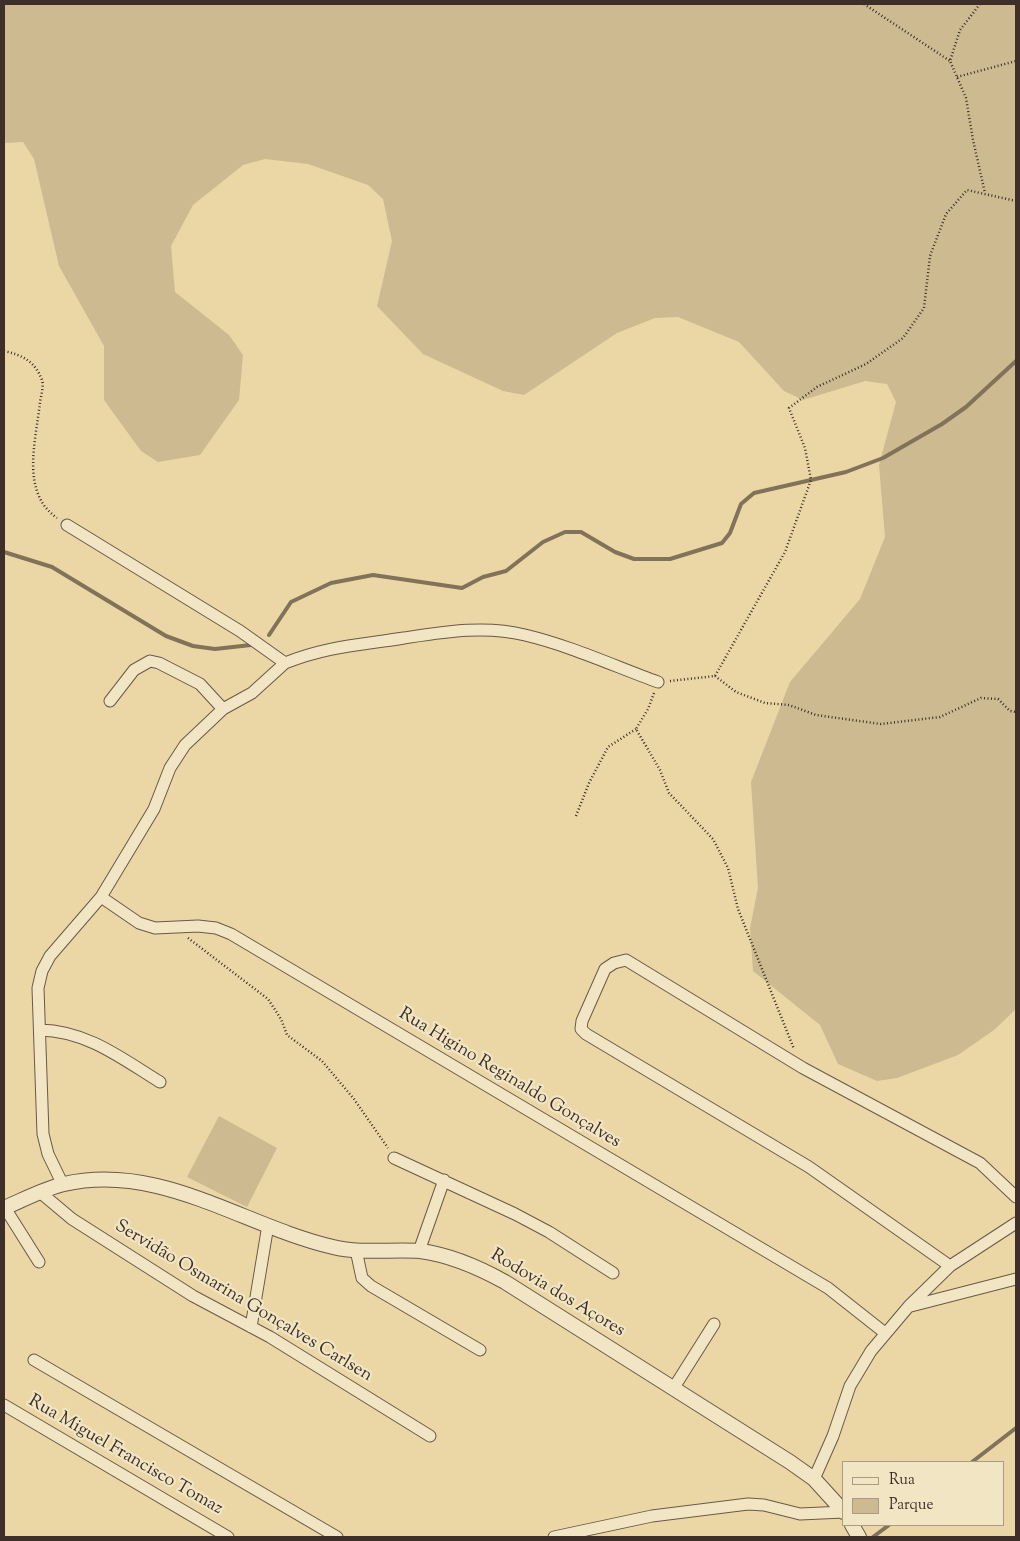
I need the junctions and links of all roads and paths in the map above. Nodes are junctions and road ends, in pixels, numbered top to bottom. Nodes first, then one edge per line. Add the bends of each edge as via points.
1 (864, 4) edge
2 (980, 4) edge
3 (950, 61) junction
4 (1016, 61) edge
5 (956, 77) junction
6 (986, 194) junction
7 (1016, 202) edge
8 (4, 351) edge
9 (67, 525) joint
10 (285, 663) junction
11 (715, 676) junction
12 (658, 682) junction
13 (110, 701) dead end
14 (223, 709) junction
15 (1016, 712) edge
16 (636, 728) junction
17 (576, 816) dead end
18 (101, 897) junction
19 (175, 927) junction
20 (40, 1030) junction
21 (803, 1068) junction
22 (160, 1082) dead end
23 (394, 1158) joint
24 (444, 1180) junction
25 (63, 1185) junction
26 (41, 1193) junction
27 (1016, 1197) edge
28 (4, 1208) edge
29 (1016, 1223) edge
30 (268, 1225) junction
31 (356, 1250) junction
32 (419, 1251) junction
33 (39, 1262) dead end
34 (950, 1266) junction
35 (613, 1273) dead end
36 (1016, 1279) edge
37 (909, 1306) junction
38 (714, 1324) dead end
39 (251, 1327) junction
40 (885, 1333) junction
41 (480, 1350) dead end
42 (34, 1360) dead end
43 (673, 1389) junction
44 (4, 1405) edge
45 (430, 1436) dead end
46 (814, 1479) junction
47 (842, 1510) edge
48 (842, 1512) edge
49 (853, 1526) edge
50 (228, 1537) edge
51 (337, 1537) edge
52 (554, 1537) edge
53 (859, 1537) edge

1 - 3 path
2 - 3 path via 960,30
3 - 5 path
4 - 5 path
5 - 6 path via 966,98 972,140
6 - 7 path
6 - 11 path via 967,190 946,214 930,256 924,308 903,338 866,364 817,387 789,408 805,448 811,480 785,552
8 - 9 path via 19,354 32,362 43,381 32,471 35,490 47,511
9 - 10 street via 240,631
10 - 12 street via 336,646 432,633 492,630 523,634 558,644
10 - 14 street via 252,693
11 - 12 path
11 - 15 path via 736,692 765,703 789,705 816,715 844,720 881,724 922,720 940,716 981,698 998,699 1010,711
12 - 16 path via 648,709
13 - 14 street via 134,670 150,661 200,684
14 - 18 street via 185,745 170,768 154,809
16 - 17 path via 608,747 589,782
16 - 21 path via 669,793 713,839 728,868 738,909
18 - 19 street, Rua Higino Reginaldo Gonçalves via 140,923 155,928
18 - 20 street via 50,956 42,971 38,988
19 - 23 path via 268,999 287,1035 322,1061 354,1099
19 - 40 street, Rua Higino Reginaldo Gonçalves via 216,928 231,934 828,1288
20 - 22 street via 73,1033 93,1041
20 - 25 street via 43,1134 48,1154
21 - 27 street via 980,1163
21 - 34 street via 626,960 605,969 582,1021 581,1029 586,1034 809,1168
23 - 24 street
24 - 32 street
24 - 35 street via 549,1232
25 - 26 street, Rodovia dos Açores
25 - 30 street, Rodovia dos Açores via 97,1179 146,1184 195,1197
26 - 28 street, Rodovia dos Açores
26 - 39 street, Servidão Osmarina Gonçalves Carlsen via 72,1219 193,1296
28 - 33 street
29 - 34 street
30 - 31 street, Rodovia dos Açores via 317,1243
30 - 39 street
31 - 32 street, Rodovia dos Açores
31 - 41 street via 362,1278 371,1286
32 - 43 street, Rodovia dos Açores via 463,1261 505,1282
34 - 37 street
36 - 37 street
37 - 40 street
38 - 43 street
39 - 45 street, Servidão Osmarina Gonçalves Carlsen
40 - 46 street via 850,1386
42 - 51 street
43 - 46 street, Rodovia dos Açores
44 - 50 street, Rua Miguel Francisco Tomaz
46 - 47 street, Rodovia dos Açores
48 - 52 street via 800,1514 748,1504 652,1516
49 - 53 street

